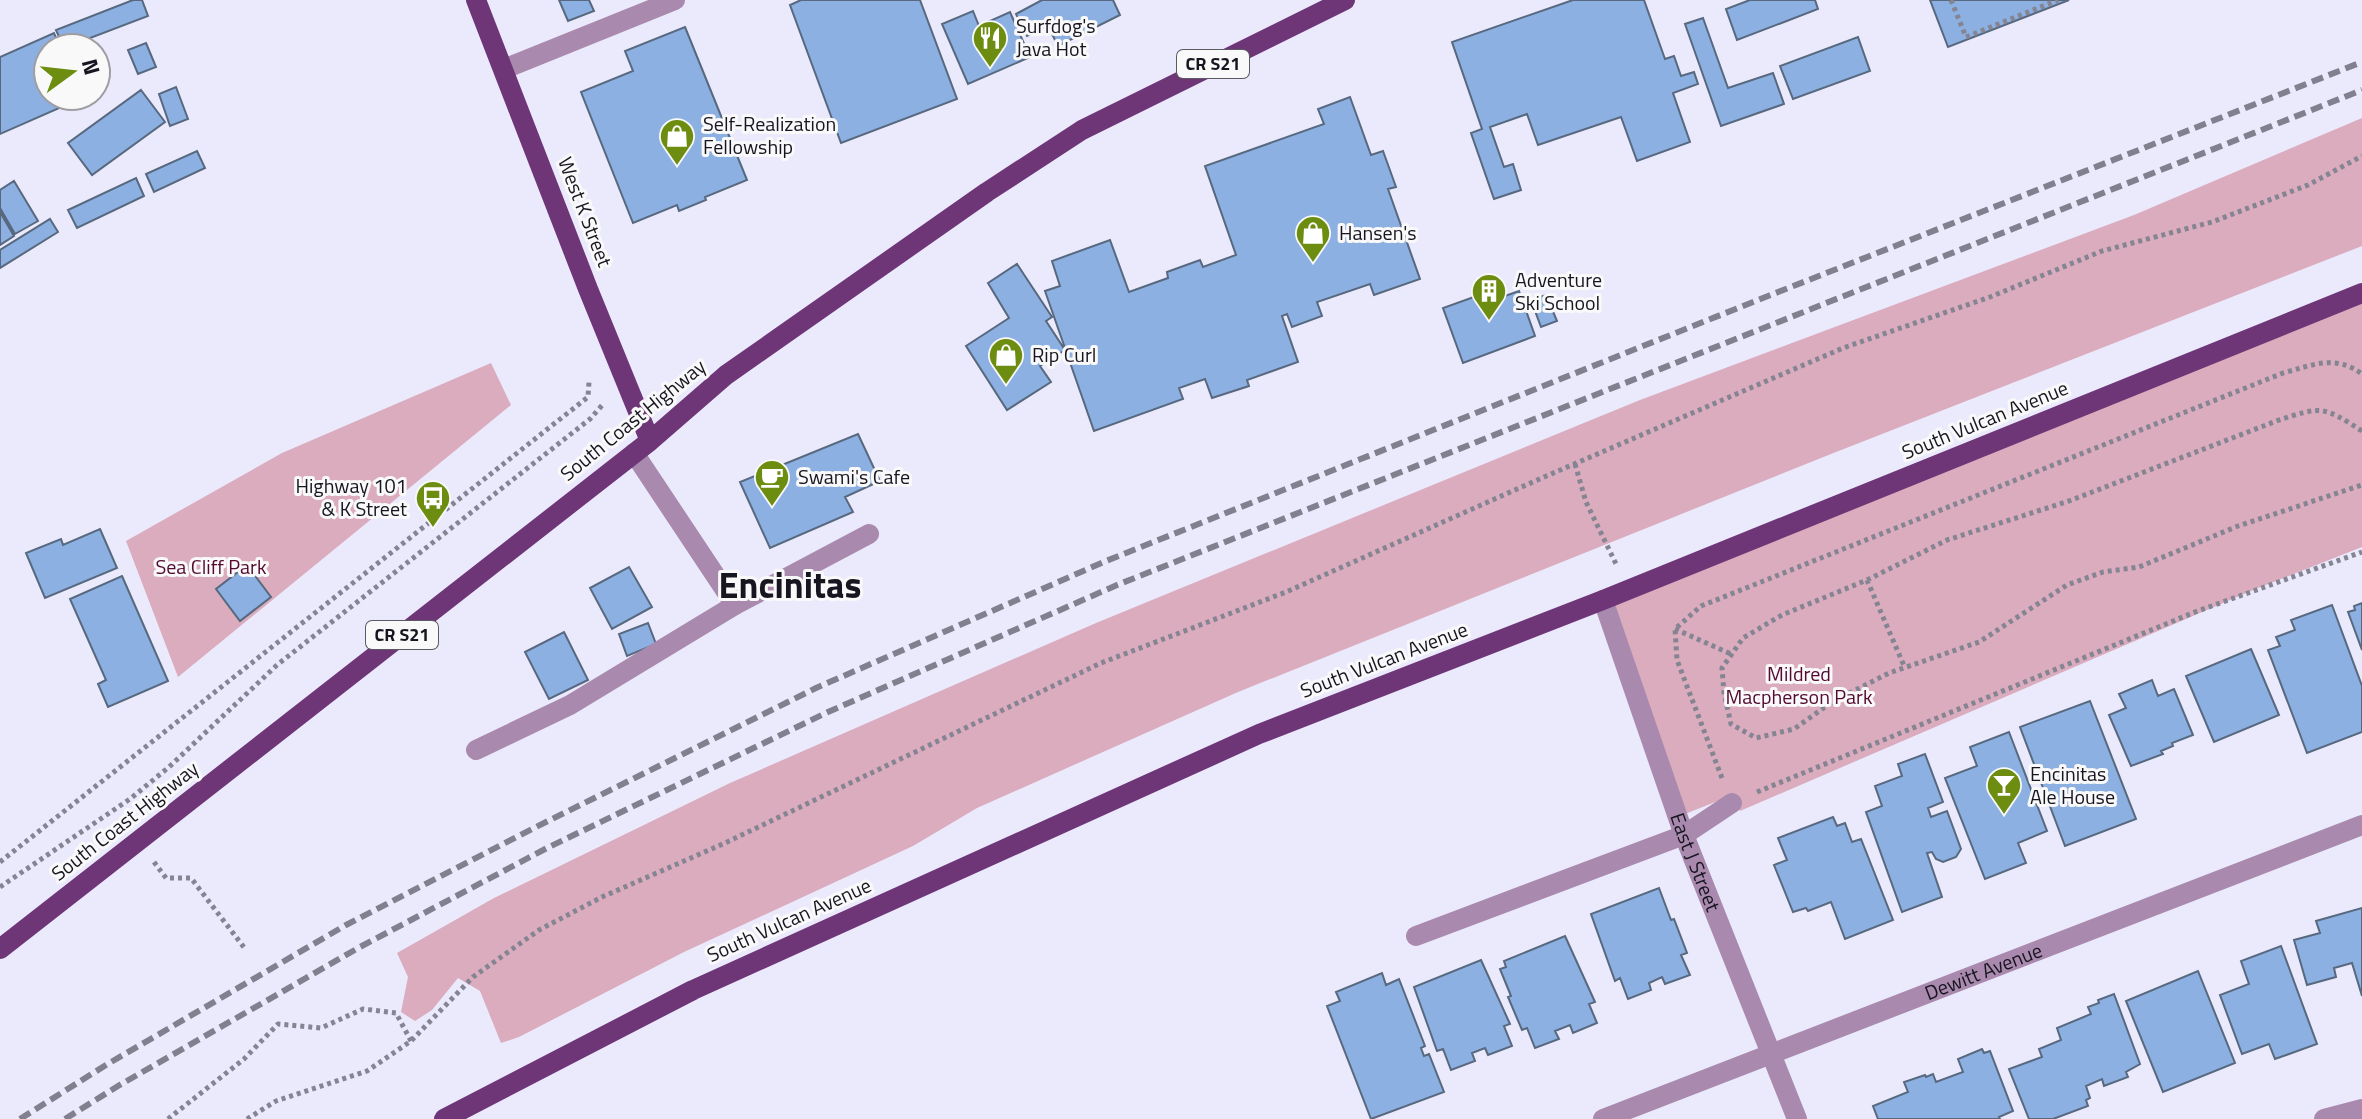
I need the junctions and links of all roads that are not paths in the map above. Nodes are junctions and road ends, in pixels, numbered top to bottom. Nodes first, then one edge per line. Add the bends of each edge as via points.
1 (476, 0) edge
2 (675, 0) edge
3 (1345, 0) edge
4 (504, 69) junction
5 (2362, 293) edge
6 (642, 447) junction
7 (869, 534) dead end
8 (1603, 600) junction
9 (735, 605) junction
10 (476, 750) dead end
11 (1732, 803) road end
12 (2362, 825) edge
13 (1684, 835) junction
14 (1416, 936) dead end
15 (0, 949) edge
16 (1771, 1054) junction
17 (2362, 1109) edge
18 (444, 1119) edge
19 (1603, 1119) edge
20 (1797, 1119) edge
21 (2324, 1119) edge

1 - 4 main road, West K Street
2 - 4 street
3 - 6 main road, South Coast Highway / CR S21 via 1082,130 726,375
4 - 6 main road, West K Street via 618,363
5 - 8 main road, South Vulcan Avenue
6 - 9 street
6 - 15 main road, South Coast Highway / CR S21
7 - 9 street
8 - 13 street, East J Street
8 - 18 main road, South Vulcan Avenue via 1245,740 693,990
9 - 10 street via 570,705
11 - 13 street
12 - 16 street, Dewitt Avenue
13 - 14 street
13 - 16 street, East J Street
16 - 19 street, Dewitt Avenue
16 - 20 street, East J Street
17 - 21 street

